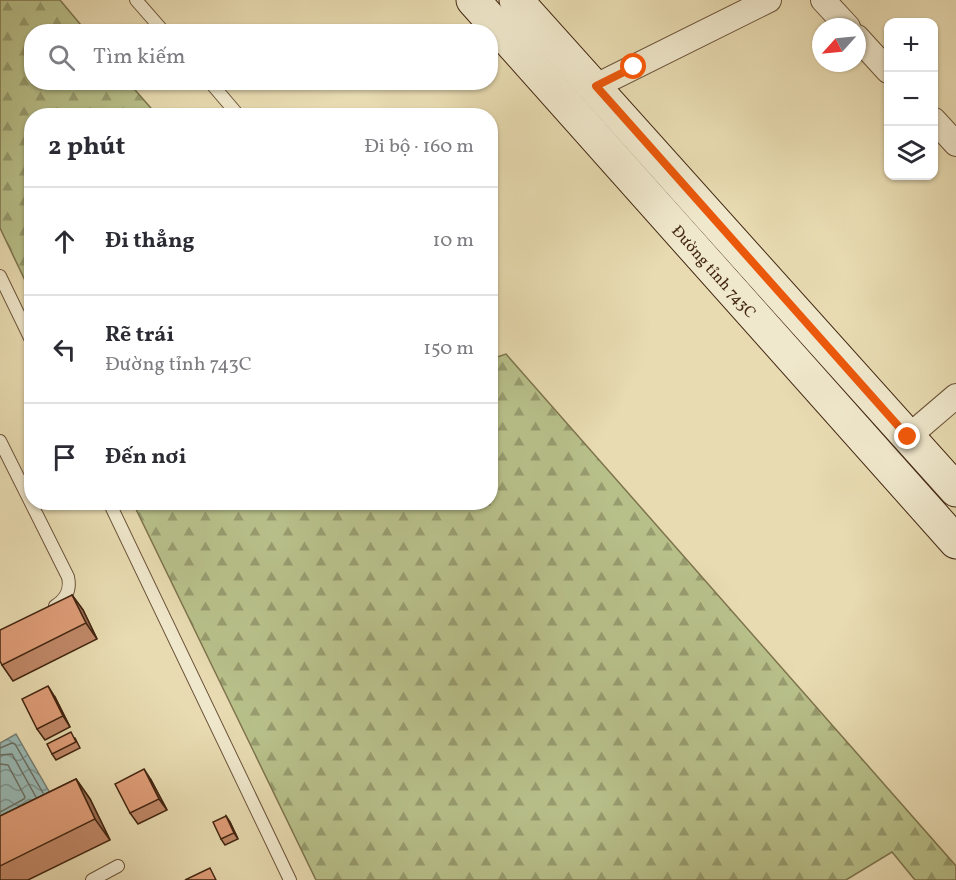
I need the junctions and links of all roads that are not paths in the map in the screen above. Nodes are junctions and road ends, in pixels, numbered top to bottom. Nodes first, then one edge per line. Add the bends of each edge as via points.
1 (136, 0) edge
2 (473, 0) edge
3 (516, 0) edge
4 (769, 0) edge
5 (823, 0) edge
6 (840, 18) edge
7 (157, 24) edge
8 (494, 24) edge
9 (498, 28) edge
10 (866, 47) edge
11 (884, 67) edge
12 (596, 86) junction
13 (217, 90) edge
14 (233, 108) edge
15 (938, 125) edge
16 (956, 144) edge
17 (0, 276) edge
18 (24, 326) edge
19 (956, 396) edge
20 (908, 437) junction
21 (0, 441) edge
22 (24, 489) edge
23 (956, 490) edge
24 (34, 510) edge
25 (113, 510) edge
26 (956, 542) edge
27 (42, 614) edge
28 (118, 866) dead end
29 (92, 880) edge
30 (290, 880) edge

1 - 7 lane
2 - 8 main road, Đường tỉnh 743C
3 - 12 main road, Đường tỉnh 743C
4 - 12 street
5 - 6 street
9 - 26 main road, Đường tỉnh 743C
10 - 11 street
12 - 20 main road, Đường tỉnh 743C
13 - 14 lane
15 - 16 street
17 - 18 lane
19 - 20 street
20 - 23 main road, Đường tỉnh 743C
21 - 22 lane
24 - 27 lane via 68,577 69,590 66,597
25 - 30 lane
28 - 29 lane

